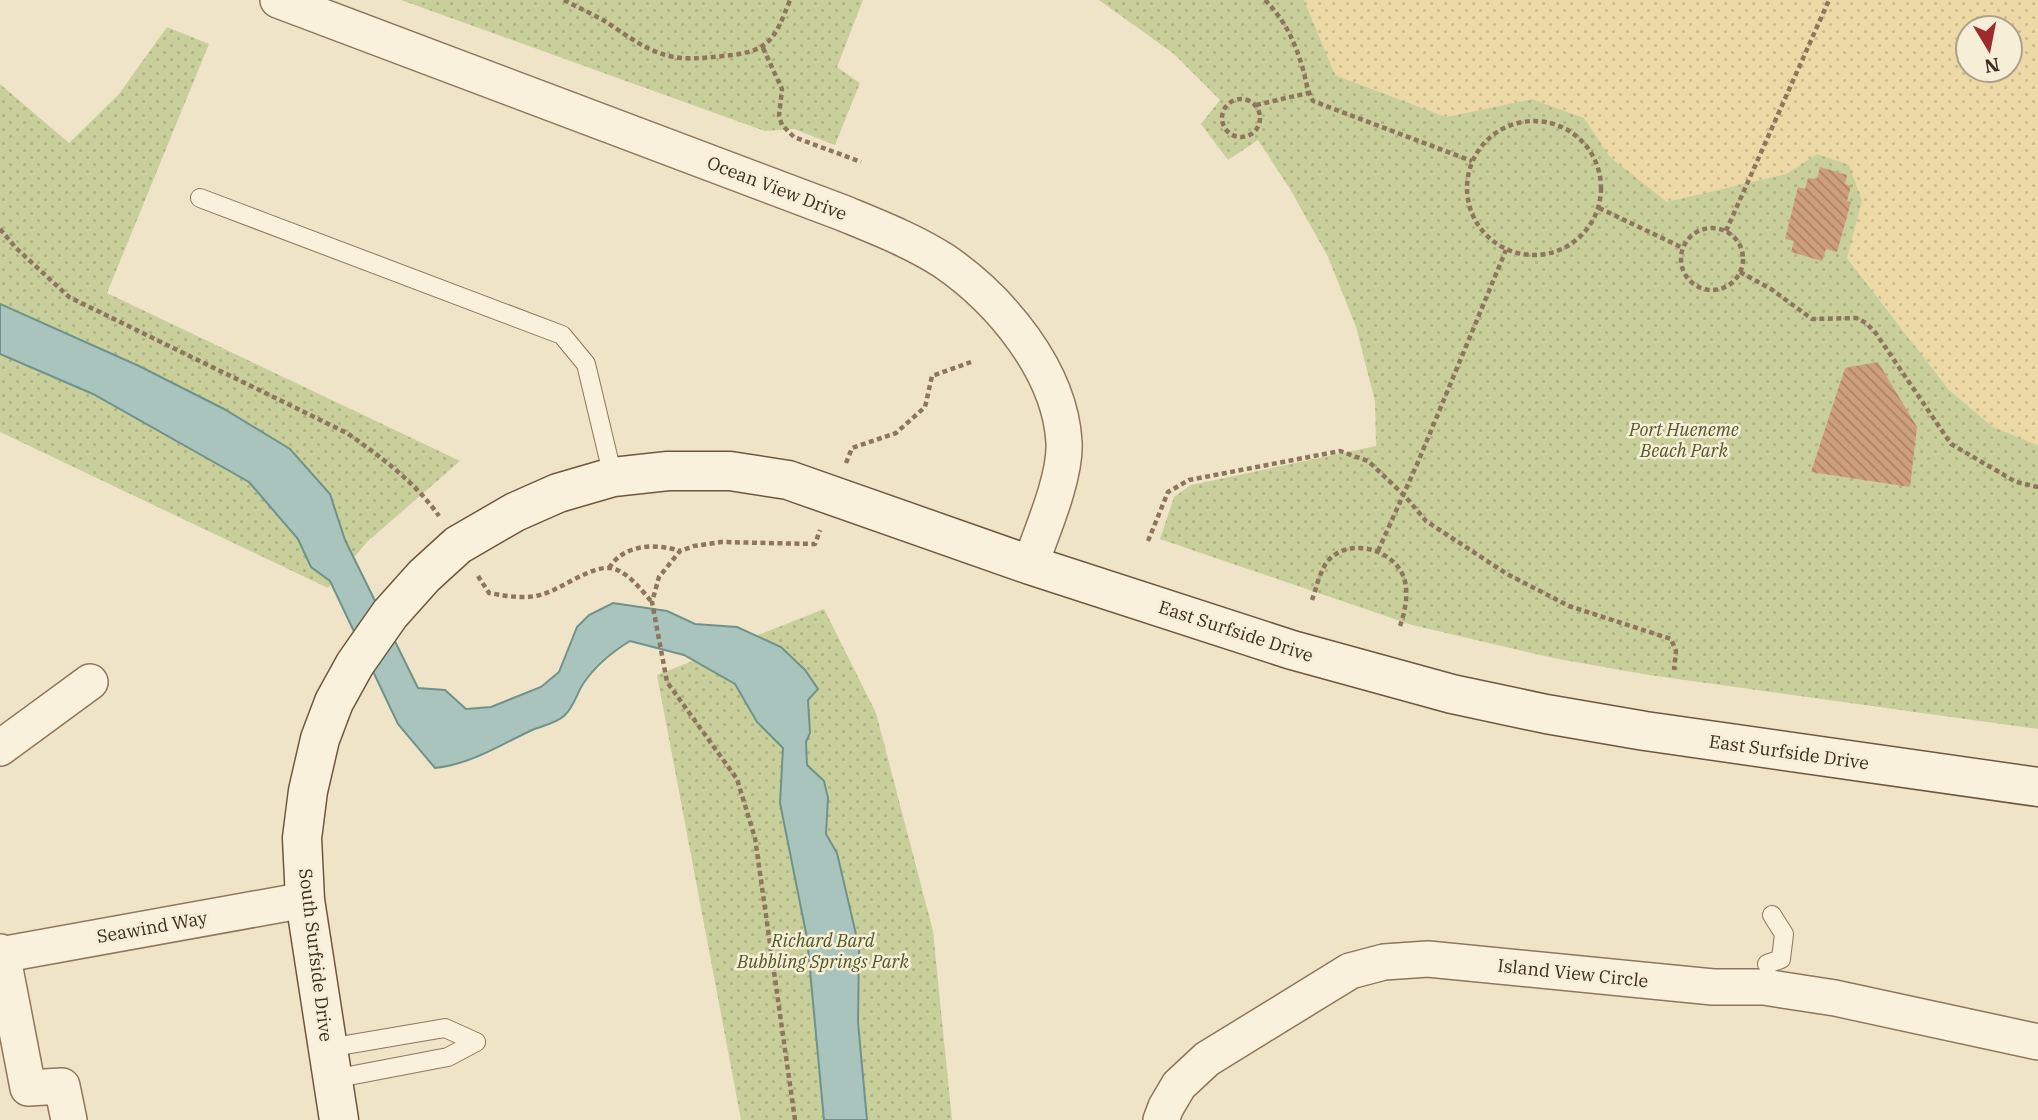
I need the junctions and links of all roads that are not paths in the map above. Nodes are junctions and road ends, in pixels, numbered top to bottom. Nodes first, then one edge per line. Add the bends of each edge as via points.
1 (278, 0) edge
2 (200, 198) dead end
3 (613, 477) junction
4 (458, 545) joint
5 (1030, 565) junction
6 (90, 682) dead end
7 (0, 748) edge
8 (2038, 787) edge
9 (305, 900) junction
10 (1772, 915) dead end
11 (1, 953) edge
12 (1767, 964) dead end
13 (2038, 1042) edge
14 (330, 1064) junction
15 (69, 1120) edge
16 (339, 1120) edge
17 (1161, 1120) edge

1 - 5 street, Ocean View Drive via 843,213 943,261 1020,331 1048,381 1059,414 1064,444 1058,484
2 - 3 lane via 562,335 586,364
3 - 4 street, East Surfside Drive via 526,507
3 - 5 street, East Surfside Drive via 730,471 788,480
4 - 9 street, South Surfside Drive via 390,614 334,702 308,791 302,838
5 - 8 street, East Surfside Drive via 1292,650 1484,702 1623,728
6 - 7 street
9 - 11 street, Seawind Way
9 - 14 street, South Surfside Drive
10 - 12 lane via 1783,934 1781,959
11 - 15 street via 28,1088 62,1086
13 - 17 street, Island View Circle via 1764,986 1713,987 1428,959 1384,962 1350,971 1207,1059 1179,1085
14 - 14 lane via 446,1028 476,1042 448,1057
14 - 16 street, South Surfside Drive

